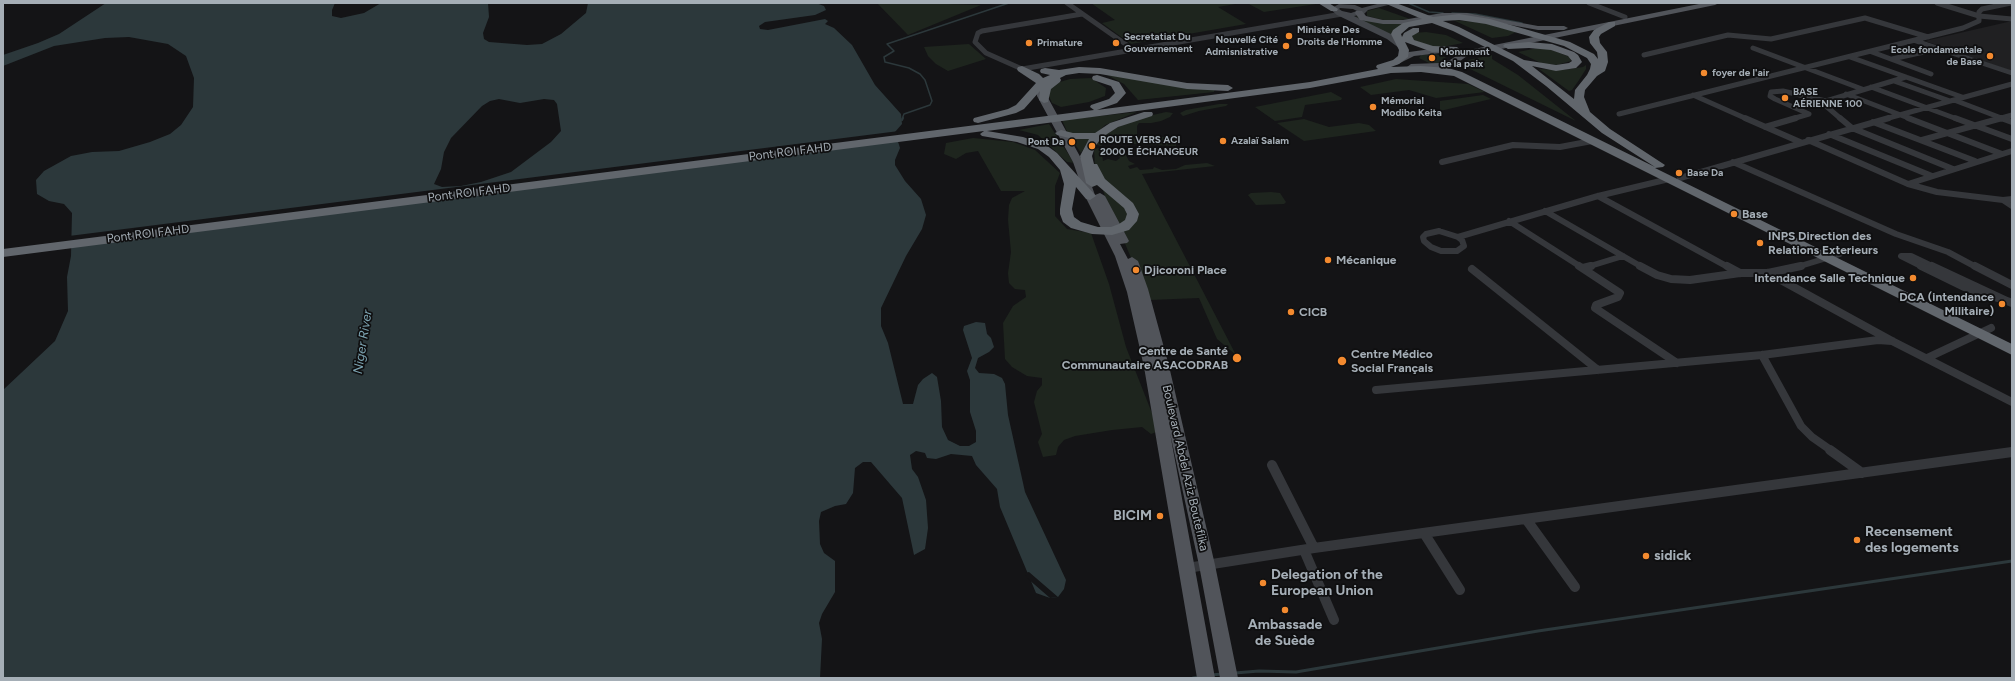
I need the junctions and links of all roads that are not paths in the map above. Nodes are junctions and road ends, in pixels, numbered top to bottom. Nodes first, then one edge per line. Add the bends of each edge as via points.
1 (1067, 3) edge
2 (1322, 3) edge
3 (1376, 3) edge
4 (1589, 3) edge
5 (1689, 3) edge
6 (1715, 3) edge
7 (1937, 3) edge
8 (1984, 3) edge
9 (2011, 3) edge
10 (1390, 5) edge
11 (1993, 6) junction
12 (1341, 9) edge
13 (1360, 13) junction
14 (1082, 14) junction
15 (1979, 16) junction
16 (1625, 17) junction
17 (2012, 18) edge
18 (1612, 24) junction
19 (1574, 27) junction
20 (1467, 37) junction
21 (1928, 37) junction
22 (1915, 40) junction
23 (1402, 46) junction
24 (1132, 48) junction
25 (1753, 48) dead end
26 (1454, 50) junction
27 (1872, 52) junction
28 (1924, 52) dead end
29 (1509, 54) junction
30 (1644, 55) dead end
31 (1850, 57) junction
32 (1891, 59) junction
33 (1394, 66) junction
34 (1020, 68) junction
35 (1807, 68) junction
36 (1041, 73) junction
37 (2012, 73) edge
38 (1931, 74) dead end
39 (1592, 76) junction
40 (1906, 77) junction
41 (1894, 81) junction
42 (1296, 82) junction
43 (1310, 84) junction
44 (2012, 84) edge
45 (1871, 87) junction
46 (1862, 90) junction
47 (1846, 94) junction
48 (1693, 95) junction
49 (1962, 97) junction
50 (1044, 100) junction
51 (1952, 100) junction
52 (1826, 101) junction
53 (1925, 107) junction
54 (1076, 113) junction
55 (1585, 114) junction
56 (1619, 114) dead end
57 (1898, 115) junction
58 (2012, 115) edge
59 (2000, 118) junction
60 (1122, 122) junction
61 (1873, 122) junction
62 (2012, 122) edge
63 (1975, 125) junction
64 (1765, 127) junction
65 (1852, 128) junction
66 (1061, 133) junction
67 (1948, 133) junction
68 (1829, 134) junction
69 (908, 135) junction
70 (1097, 136) junction
71 (2012, 139) edge
72 (1808, 140) junction
73 (1922, 140) junction
74 (1592, 142) junction
75 (1800, 142) junction
76 (2012, 151) edge
77 (2002, 154) junction
78 (1442, 162) dead end
79 (1733, 162) junction
80 (1975, 162) junction
81 (1081, 168) junction
82 (1066, 169) junction
83 (1953, 169) junction
84 (1932, 176) junction
85 (1671, 178) junction
86 (1092, 183) junction
87 (1908, 184) junction
88 (1090, 196) junction
89 (1598, 196) junction
90 (2012, 199) edge
91 (2003, 200) junction
92 (2012, 206) edge
93 (1545, 211) junction
94 (1509, 221) junction
95 (1458, 236) junction
96 (38, 246) junction
97 (3, 248) edge
98 (3, 253) edge
99 (1623, 256) junction
100 (1834, 256) junction
101 (1583, 268) junction
102 (1472, 269) dead end
103 (1740, 273) junction
104 (1768, 273) junction
105 (2012, 285) edge
106 (2010, 302) edge
107 (1985, 331) junction
108 (2012, 338) edge
109 (1892, 341) junction
110 (2012, 350) edge
111 (1762, 355) junction
112 (1927, 358) junction
113 (1677, 363) junction
114 (1598, 370) junction
115 (1376, 390) dead end
116 (2012, 402) edge
117 (2012, 452) edge
118 (1272, 465) dead end
119 (1862, 473) junction
120 (1526, 519) junction
121 (1424, 533) junction
122 (1309, 549) junction
123 (1207, 566) junction
124 (1187, 568) junction
125 (1575, 587) dead end
126 (1460, 590) dead end
127 (1334, 620) dead end
128 (1206, 678) edge
129 (1229, 678) edge

1 - 14 street
2 - 12 highway
3 - 10 highway
3 - 12 street
4 - 16 street
5 - 16 main road
6 - 18 main road
7 - 15 street
8 - 11 street
9 - 11 street
10 - 13 street via 1366,8
10 - 20 highway
11 - 15 street via 1982,9
12 - 13 street
12 - 23 street
12 - 24 street
12 - 24 street
13 - 19 main road via 1368,20 1390,23 1453,14 1486,17 1543,28
14 - 24 street
14 - 34 street via 978,33 975,42 982,50
15 - 17 street
15 - 21 street via 1979,21 1973,25
16 - 19 main road
18 - 29 main road
18 - 39 highway via 1597,32 1594,37 1602,52 1603,62 1601,69
19 - 26 main road
20 - 26 highway via 1422,29 1408,33 1407,37 1411,42 1424,47
20 - 29 highway
21 - 22 street
21 - 30 street via 1865,18 1772,39 1728,36
22 - 27 street
22 - 37 street
23 - 33 highway via 1404,53
23 - 39 highway via 1396,34 1401,27 1443,18 1478,19 1581,50 1594,61 1595,69
24 - 36 street
25 - 35 street
26 - 33 main road via 1412,54
27 - 31 street
27 - 32 street
28 - 32 street
29 - 29 highway via 1529,45 1552,47 1571,54 1577,62 1572,66 1556,68 1537,65
29 - 33 main road via 1464,54 1453,62 1440,66
29 - 55 highway
29 - 85 highway via 1624,152
31 - 35 street
31 - 40 street
32 - 38 street
33 - 42 highway
33 - 43 highway
33 - 74 highway via 1458,74
34 - 36 street
34 - 36 highway via 1035,76
35 - 46 street
35 - 48 street
36 - 42 highway via 1100,71 1209,88
36 - 50 main road via 1041,92
36 - 69 highway via 1025,102 1012,111
39 - 55 highway via 1580,90 1578,97
40 - 41 street
40 - 49 street
41 - 45 street
41 - 51 street
42 - 54 highway
43 - 54 highway
43 - 60 highway via 1302,88 1155,113
44 - 49 street
45 - 46 street
45 - 53 street
46 - 47 street
47 - 52 street
47 - 57 street
48 - 56 street
48 - 64 street
49 - 51 street
50 - 54 highway via 1046,88 1050,84 1069,77 1100,78 1119,88 1120,92 1113,101
50 - 66 main road
51 - 53 street
51 - 59 street
52 - 64 street via 1783,91 1771,92 1770,96 1775,99 1809,114
52 - 65 street via 1826,106
53 - 57 street
53 - 63 street
54 - 69 highway
55 - 85 highway
57 - 61 street
57 - 67 street
58 - 59 street
59 - 62 street
59 - 63 street
60 - 70 highway
60 - 82 highway via 1097,140 1092,150 1092,162 1095,174 1129,206 1133,214 1131,221 1124,227 1105,231 1076,225 1066,214 1070,184
61 - 65 street
61 - 73 street
63 - 67 street
63 - 71 street
64 - 75 street
65 - 68 street
65 - 83 street
66 - 70 highway
66 - 81 main road
67 - 73 street
67 - 77 street
68 - 72 street
68 - 84 street
69 - 82 highway via 974,133 1014,138 1042,147
69 - 96 highway, Pont ROI FAHD
70 - 86 highway via 1086,156
72 - 75 street
72 - 87 street
73 - 80 street
74 - 78 street via 1560,148 1513,145
74 - 85 highway
75 - 79 street
76 - 77 street
77 - 80 street
79 - 85 street
79 - 105 street via 1896,234 1948,252
80 - 83 street
81 - 86 main road, Boulevard Abdel Aziz Bouteflika
81 - 88 main road, Boulevard Abdel Aziz Bouteflika
82 - 88 highway
83 - 84 street
84 - 87 street
85 - 89 street
85 - 100 highway
86 - 123 main road, Boulevard Abdel Aziz Bouteflika via 1130,256 1142,289
87 - 91 street via 1936,192
88 - 124 main road, Boulevard Abdel Aziz Bouteflika via 1121,256 1133,292 1151,367
89 - 93 street
89 - 103 street
90 - 91 street
91 - 92 street
93 - 94 street
93 - 99 street
94 - 95 street
94 - 101 street
95 - 95 street via 1439,231 1430,232 1423,237 1431,247 1448,252 1458,251 1464,246
96 - 97 highway
96 - 98 highway
99 - 101 street
99 - 103 street via 1657,275 1671,279 1690,280
100 - 104 street
100 - 107 highway
101 - 113 street via 1620,294 1596,305 1595,308
102 - 114 street
103 - 104 street
104 - 109 street
106 - 106 street via 1964,287 1901,256 1911,256
107 - 108 highway
107 - 110 highway
107 - 112 street
109 - 111 street via 1878,340
109 - 112 street
111 - 113 street
111 - 119 street via 1801,426
112 - 116 street
113 - 114 street
114 - 115 street
117 - 119 street
118 - 122 street
119 - 120 street
120 - 121 street
120 - 125 street
121 - 122 street
121 - 126 street
122 - 123 street
122 - 127 street
123 - 124 street
123 - 129 main road, Boulevard Abdel Aziz Bouteflika
124 - 128 main road, Boulevard Abdel Aziz Bouteflika

